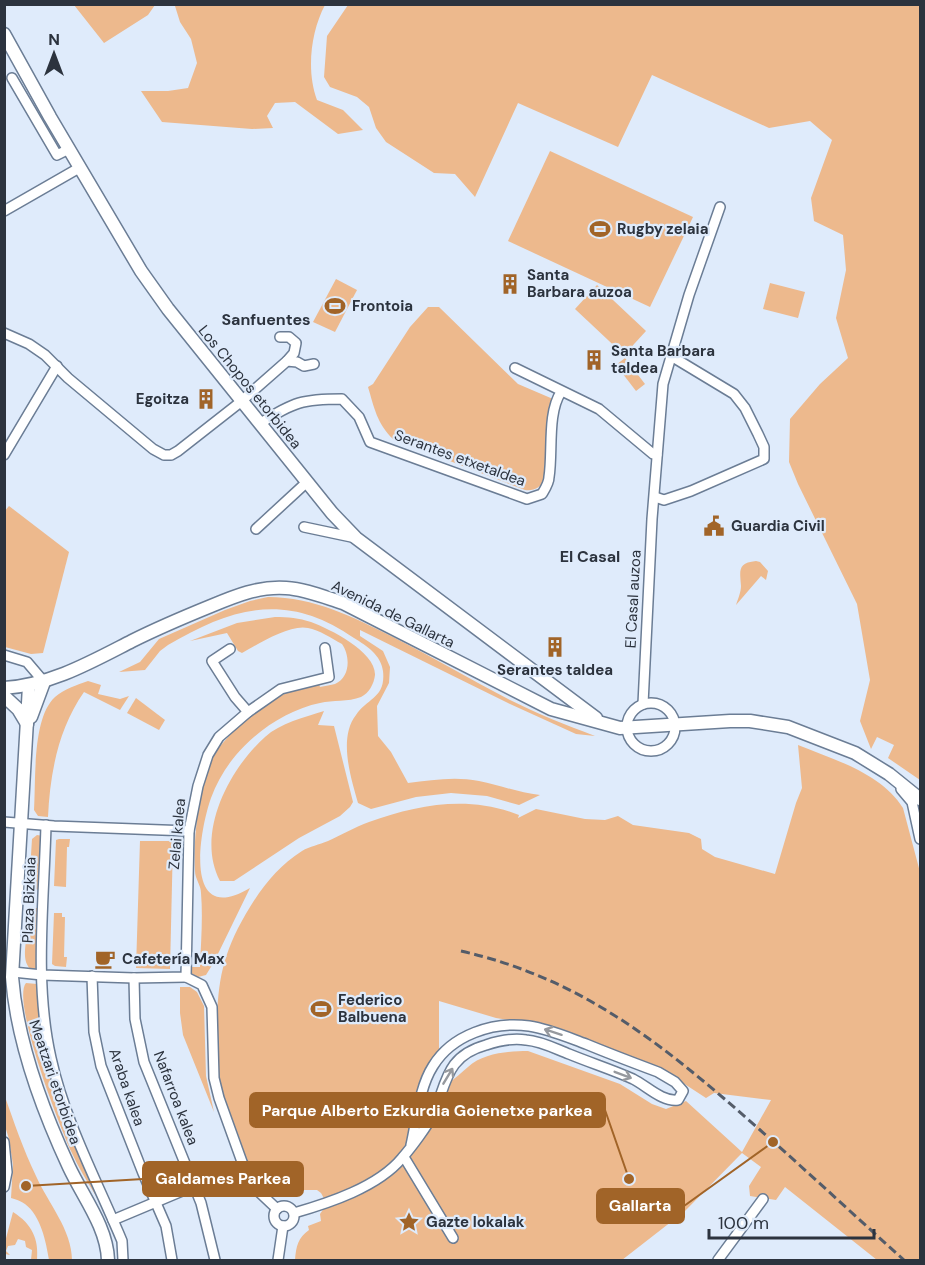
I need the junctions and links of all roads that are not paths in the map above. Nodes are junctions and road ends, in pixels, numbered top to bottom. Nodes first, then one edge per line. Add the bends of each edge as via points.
1 (4, 34) edge
2 (25, 71) junction
3 (8, 80) edge
4 (69, 149) junction
5 (79, 168) junction
6 (720, 207) dead end
7 (4, 211) edge
8 (4, 333) edge
9 (280, 337) dead end
10 (671, 356) junction
11 (287, 361) junction
12 (314, 364) dead end
13 (57, 366) junction
14 (515, 368) dead end
15 (561, 392) junction
16 (242, 401) junction
17 (261, 423) junction
18 (657, 455) junction
19 (4, 456) edge
20 (307, 482) junction
21 (655, 497) junction
22 (304, 527) dead end
23 (256, 529) dead end
24 (356, 538) junction
25 (325, 648) dead end
26 (230, 650) dead end
27 (4, 655) edge
28 (44, 682) junction
29 (29, 686) junction
30 (556, 687) junction
31 (4, 688) edge
32 (4, 696) edge
33 (643, 704) junction
34 (551, 709) junction
35 (248, 712) junction
36 (601, 723) junction
37 (27, 724) junction
38 (676, 724) junction
39 (627, 728) junction
40 (889, 774) junction
41 (921, 799) edge
42 (4, 822) edge
43 (21, 824) junction
44 (46, 825) junction
45 (189, 831) junction
46 (921, 839) edge
47 (10, 975) edge
48 (42, 975) junction
49 (92, 976) junction
50 (186, 976) junction
51 (134, 978) junction
52 (4, 1142) edge
53 (411, 1145) junction
54 (404, 1157) junction
55 (244, 1166) junction
56 (4, 1186) edge
57 (195, 1187) junction
58 (762, 1199) dead end
59 (157, 1202) junction
60 (277, 1209) junction
61 (294, 1213) junction
62 (113, 1220) junction
63 (283, 1226) junction
64 (453, 1238) dead end
65 (108, 1260) edge
66 (123, 1260) edge
67 (172, 1260) edge
68 (215, 1260) edge
69 (278, 1260) edge
70 (718, 1260) edge

1 - 2 street, Los Chopos etorbidea
2 - 3 street
2 - 4 street, Los Chopos etorbidea
3 - 4 street via 57,155
4 - 5 street, Los Chopos etorbidea
5 - 7 street
5 - 16 street, Los Chopos etorbidea via 141,271
6 - 10 street, El Casal auzoa
8 - 13 street via 29,344
9 - 11 street via 289,337 296,343
10 - 18 street, El Casal auzoa via 663,384
10 - 21 street via 734,394 764,447 764,459 664,500
11 - 12 street via 304,366
11 - 16 street
13 - 16 street via 164,455 186,446
13 - 19 street
14 - 15 street
15 - 17 street, Serantes etxetaldea via 555,400 549,480 542,494 527,499 370,442 359,417 342,399 295,403
15 - 18 street via 599,409
16 - 17 street, Los Chopos etorbidea
17 - 20 street, Los Chopos etorbidea
18 - 21 street, El Casal auzoa
20 - 23 street
20 - 24 street, Los Chopos etorbidea
21 - 33 street, El Casal auzoa
22 - 24 street
24 - 30 street, Los Chopos etorbidea
25 - 35 street via 329,677 281,689
26 - 35 street via 212,661
27 - 28 street via 27,662
28 - 29 street, Avenida de Gallarta
28 - 34 street, Avenida de Gallarta via 243,593 288,588 343,603
28 - 37 street, Meatzari etorbidea
29 - 31 street, Avenida de Gallarta
29 - 37 street, Meatzari etorbidea
30 - 34 street
30 - 36 street, Los Chopos etorbidea
32 - 37 street
33 - 38 street via 664,706
33 - 39 street via 631,713
34 - 36 street, Avenida de Gallarta
35 - 45 street, Zelai kalea via 219,737 208,755
36 - 39 street, Avenida de Gallarta
37 - 43 street, Meatzari etorbidea
38 - 39 street, Avenida de Gallarta
38 - 39 street via 667,745 653,751 638,747
38 - 40 street, Avenida de Gallarta via 750,721 788,727 855,753
40 - 41 street, Avenida de Gallarta
40 - 46 street via 912,802
42 - 43 street
43 - 44 street
43 - 47 street, Meatzari etorbidea
44 - 45 street
44 - 48 street, Plaza Bizkaia
45 - 50 street, Zelai kalea
47 - 48 street
47 - 65 street, Meatzari etorbidea via 19,1028 49,1121 102,1232
48 - 49 street
48 - 62 street, Plaza Bizkaia via 44,1018 59,1092
49 - 51 street
49 - 59 street, Araba kalea via 94,1032 101,1066
50 - 51 street
50 - 55 street via 202,985 212,1007 214,1078
51 - 57 street, Nafarroa kalea via 135,1019 144,1062
52 - 56 street
53 -> 53 street via 433,1115 447,1075 461,1058 487,1044 534,1041 633,1079 667,1099 678,1100 683,1091 658,1072 551,1031 503,1026 458,1039 440,1056 424,1086
53 - 54 street
54 - 61 street via 372,1183
54 - 64 street
55 - 57 street
55 - 60 street via 251,1184
57 - 59 street
57 - 68 street, Nafarroa kalea
58 - 70 street
59 - 62 street
59 - 67 street, Araba kalea
60 - 61 street via 286,1206
60 - 63 street via 275,1221
61 - 63 street via 292,1222
62 - 66 street, Plaza Bizkaia via 122,1241
63 - 69 street

